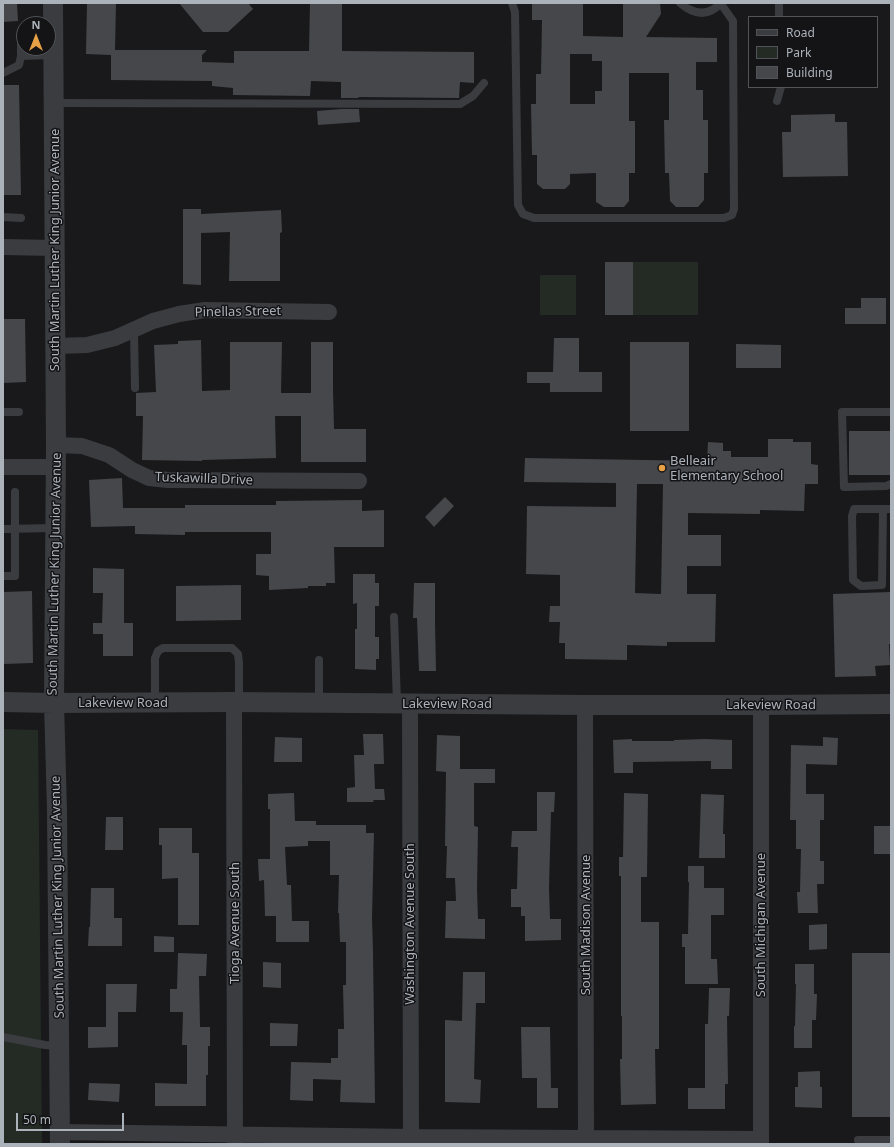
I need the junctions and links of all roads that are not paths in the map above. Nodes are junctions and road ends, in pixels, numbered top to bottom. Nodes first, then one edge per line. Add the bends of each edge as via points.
1 (53, 3) edge
2 (512, 3) edge
3 (680, 3) edge
4 (721, 3) edge
5 (779, 3) edge
6 (53, 16) edge
7 (779, 16) edge
8 (21, 56) edge
9 (54, 56) edge
10 (3, 73) edge
11 (484, 84) dead end
12 (781, 88) edge
13 (777, 101) dead end
14 (54, 103) junction
15 (3, 218) edge
16 (21, 218) dead end
17 (3, 247) edge
18 (55, 248) junction
19 (329, 312) dead end
20 (134, 330) junction
21 (56, 346) junction
22 (135, 388) dead end
23 (3, 412) edge
24 (19, 412) dead end
25 (891, 412) edge
26 (56, 445) junction
27 (3, 467) edge
28 (56, 467) junction
29 (359, 482) dead end
30 (891, 484) edge
31 (15, 492) dead end
32 (887, 509) edge
33 (56, 528) junction
34 (3, 529) edge
35 (15, 529) junction
36 (3, 576) edge
37 (394, 617) dead end
38 (319, 660) dead end
39 (3, 702) edge
40 (237, 702) junction
41 (54, 703) junction
42 (155, 703) junction
43 (319, 703) junction
44 (403, 704) junction
45 (891, 704) edge
46 (585, 705) junction
47 (761, 706) junction
48 (3, 1036) edge
49 (59, 1046) junction
50 (60, 1138) edge
51 (235, 1139) edge
52 (410, 1140) edge
53 (858, 1140) dead end
54 (586, 1141) edge
55 (888, 1141) edge
56 (761, 1142) edge

1 - 6 street, South Martin Luther King Junior Avenue
2 - 4 lane via 515,12 518,205 523,214 534,218 724,218 732,215 734,208 733,21
3 - 4 lane via 698,13 710,11
5 - 7 lane
8 - 10 lane via 19,66
9 - 14 street, South Martin Luther King Junior Avenue
11 - 14 lane via 474,96 460,104
12 - 13 lane
14 - 18 street, South Martin Luther King Junior Avenue
15 - 16 lane
17 - 18 street
18 - 21 street, South Martin Luther King Junior Avenue
19 - 20 street, Pinellas Street via 205,310 153,321
20 - 21 street, Pinellas Street via 87,345
20 - 22 lane
21 - 26 street, South Martin Luther King Junior Avenue
23 - 24 lane
25 - 30 lane via 842,412 844,487
26 - 28 street, South Martin Luther King Junior Avenue
26 - 29 street, Tuskawilla Drive via 82,446 109,455 149,478
27 - 28 street
28 - 33 street, South Martin Luther King Junior Avenue
31 - 35 lane
32 - 32 lane via 882,585 861,586 853,580 854,509
33 - 35 lane
33 - 41 street, South Martin Luther King Junior Avenue
34 - 35 lane
35 - 36 lane via 15,576
37 - 44 lane
38 - 43 lane
39 - 41 street, Lakeview Road
40 - 42 street, Lakeview Road
40 - 42 lane via 239,663 238,654 232,648 163,648 158,651 155,658
40 - 43 street, Lakeview Road
40 - 51 street, Tioga Avenue South
41 - 42 street, Lakeview Road
41 - 49 street, South Martin Luther King Junior Avenue
43 - 44 street, Lakeview Road
44 - 46 street, Lakeview Road
44 - 52 street, Washington Avenue South
45 - 47 street, Lakeview Road
46 - 47 street, Lakeview Road
46 - 54 street, South Madison Avenue
47 - 56 street, South Michigan Avenue
48 - 49 lane
49 - 50 street, South Martin Luther King Junior Avenue
50 - 51 street
51 - 52 street
52 - 54 street
53 - 55 lane
54 - 56 street

